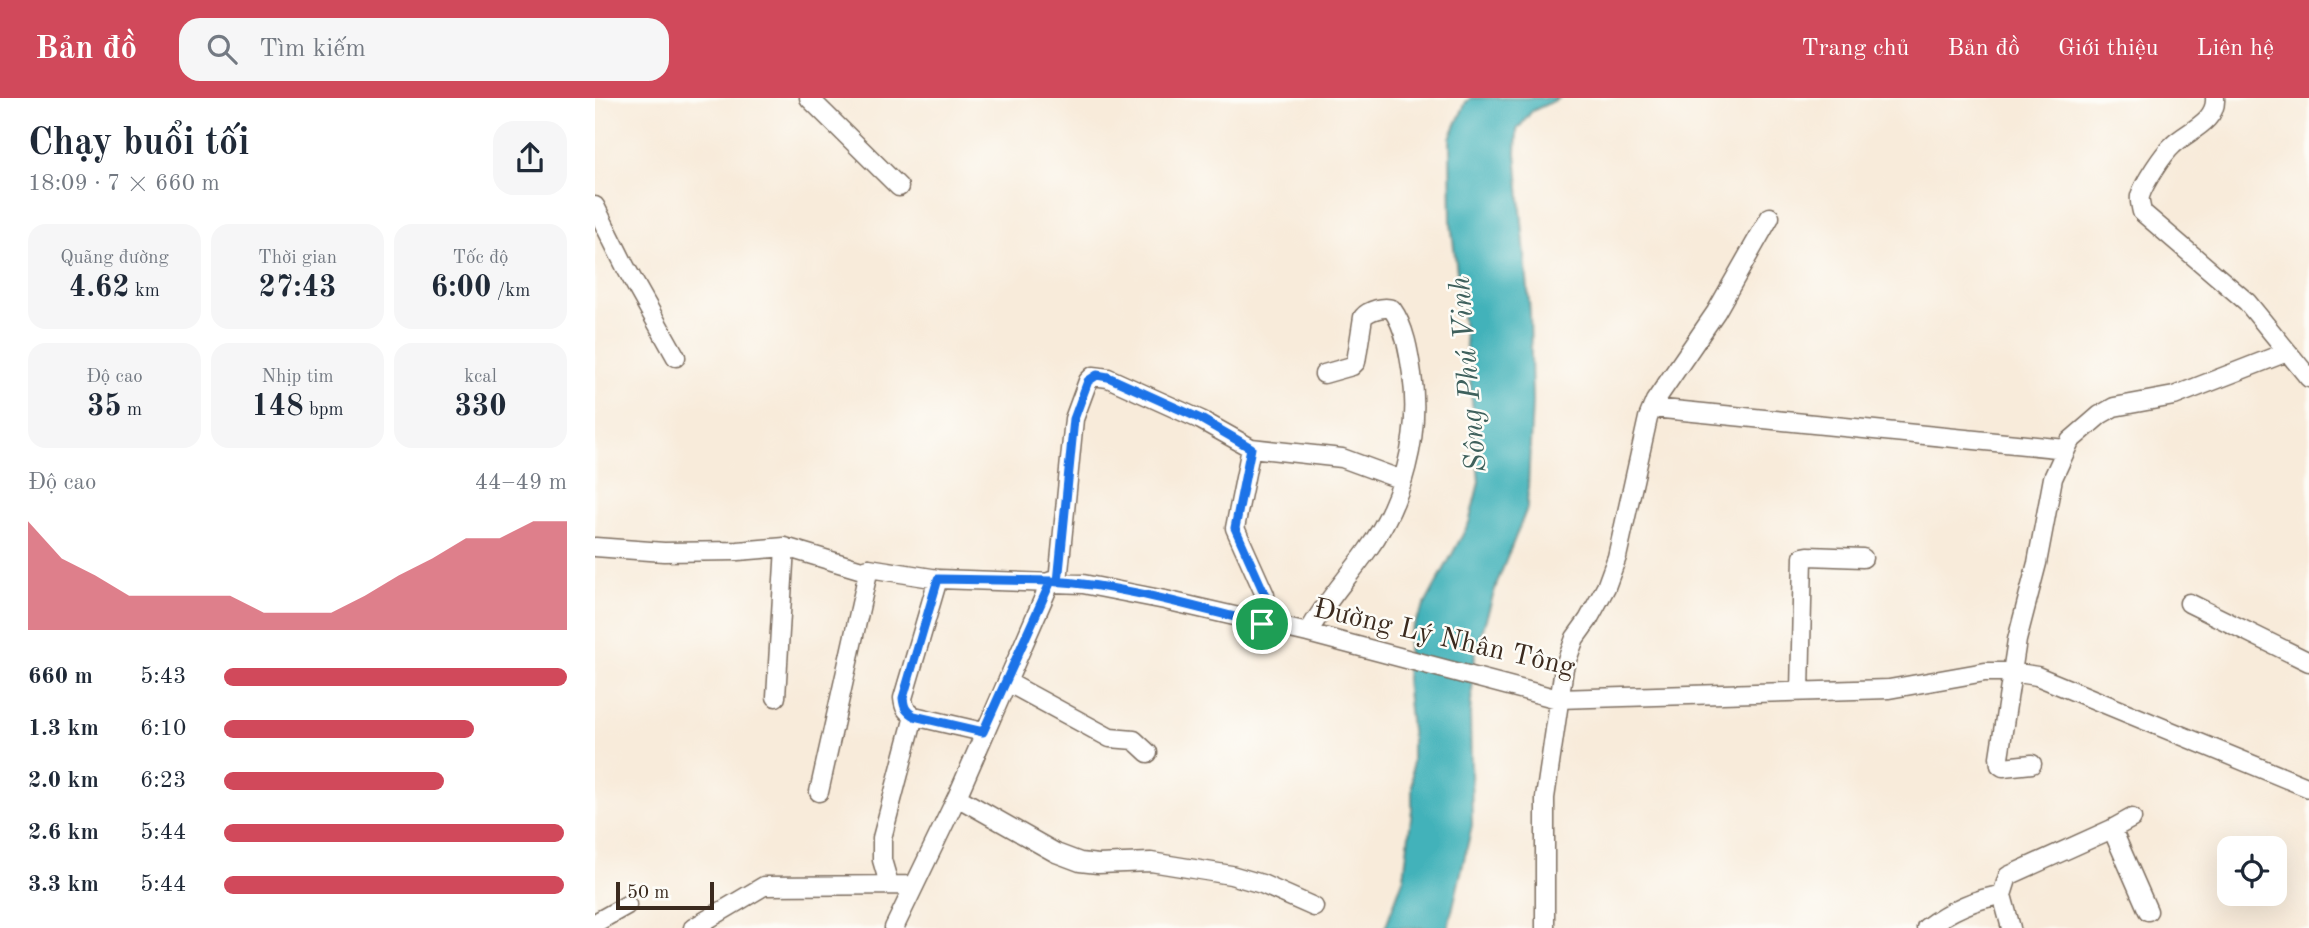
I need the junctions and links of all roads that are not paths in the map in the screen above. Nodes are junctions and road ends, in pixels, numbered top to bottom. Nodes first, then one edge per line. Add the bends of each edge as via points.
1 (809, 98) edge
2 (2215, 98) edge
3 (899, 187) dead end
4 (595, 206) edge
5 (1770, 217) dead end
6 (2287, 352) junction
7 (676, 357) dead end
8 (1324, 374) dead end
9 (2309, 378) edge
10 (1653, 408) junction
11 (1251, 448) junction
12 (2066, 449) junction
13 (1402, 480) junction
14 (595, 547) edge
15 (785, 547) junction
16 (1863, 558) dead end
17 (869, 568) junction
18 (938, 579) junction
19 (1054, 582) junction
20 (2189, 603) dead end
21 (1262, 624) junction
22 (1308, 633) junction
23 (2309, 662) edge
24 (2012, 672) junction
25 (1007, 681) junction
26 (1800, 692) junction
27 (776, 697) dead end
28 (1558, 699) junction
29 (914, 716) junction
30 (983, 732) junction
31 (1148, 753) dead end
32 (2032, 764) dead end
33 (2306, 783) edge
34 (819, 792) dead end
35 (957, 797) junction
36 (2132, 818) dead end
37 (2112, 829) junction
38 (889, 884) junction
39 (914, 885) junction
40 (2003, 889) junction
41 (627, 905) dead end
42 (1314, 907) dead end
43 (2148, 911) dead end
44 (595, 923) edge
45 (693, 928) edge
46 (894, 928) edge
47 (1545, 928) edge
48 (1926, 928) edge
49 (2011, 928) edge

1 - 3 street
2 - 6 street via 2207,120 2164,155 2140,195 2142,212 2247,302
4 - 7 street
5 - 10 street via 1716,312
6 - 9 street
6 - 12 street via 2174,396 2114,408 2100,415
8 - 13 street via 1356,362 1366,313 1392,309 1405,337 1415,391 1414,431
10 - 12 street
10 - 28 street via 1616,557 1606,587 1575,638
11 - 13 street via 1342,458
11 - 19 street via 1201,419 1108,377 1093,376 1074,419
11 - 21 street via 1235,528 1265,595
12 - 24 street via 2053,478
13 - 22 street via 1381,531
14 - 15 street, Đường Lý Nhân Tông via 677,552
15 - 17 street, Đường Lý Nhân Tông via 862,570
15 - 27 street
16 - 26 street via 1803,558
17 - 18 street, Đường Lý Nhân Tông
17 - 34 street
18 - 19 street, Đường Lý Nhân Tông
18 - 29 street via 903,698 906,711
19 - 21 street, Đường Lý Nhân Tông via 1165,600
19 - 25 street
20 - 23 street
21 - 22 street, Đường Lý Nhân Tông
22 - 28 street, Đường Lý Nhân Tông
24 - 26 street, Đường Lý Nhân Tông via 1985,672 1889,689
24 - 32 street via 2000,765
24 - 33 street, Đường Lý Nhân Tông via 2037,676
25 - 30 street
25 - 31 street via 1110,738 1134,740
26 - 28 street, Đường Lý Nhân Tông
28 - 47 street via 1545,798
29 - 30 street
29 - 38 street via 882,838
30 - 35 street
35 - 39 street
35 - 42 street via 1080,863 1151,862 1231,876
36 - 37 street
37 - 40 street via 2008,876
37 - 43 street
38 - 39 street
38 - 45 street via 764,886
39 - 46 street
40 - 48 street
40 - 49 street
41 - 44 street

